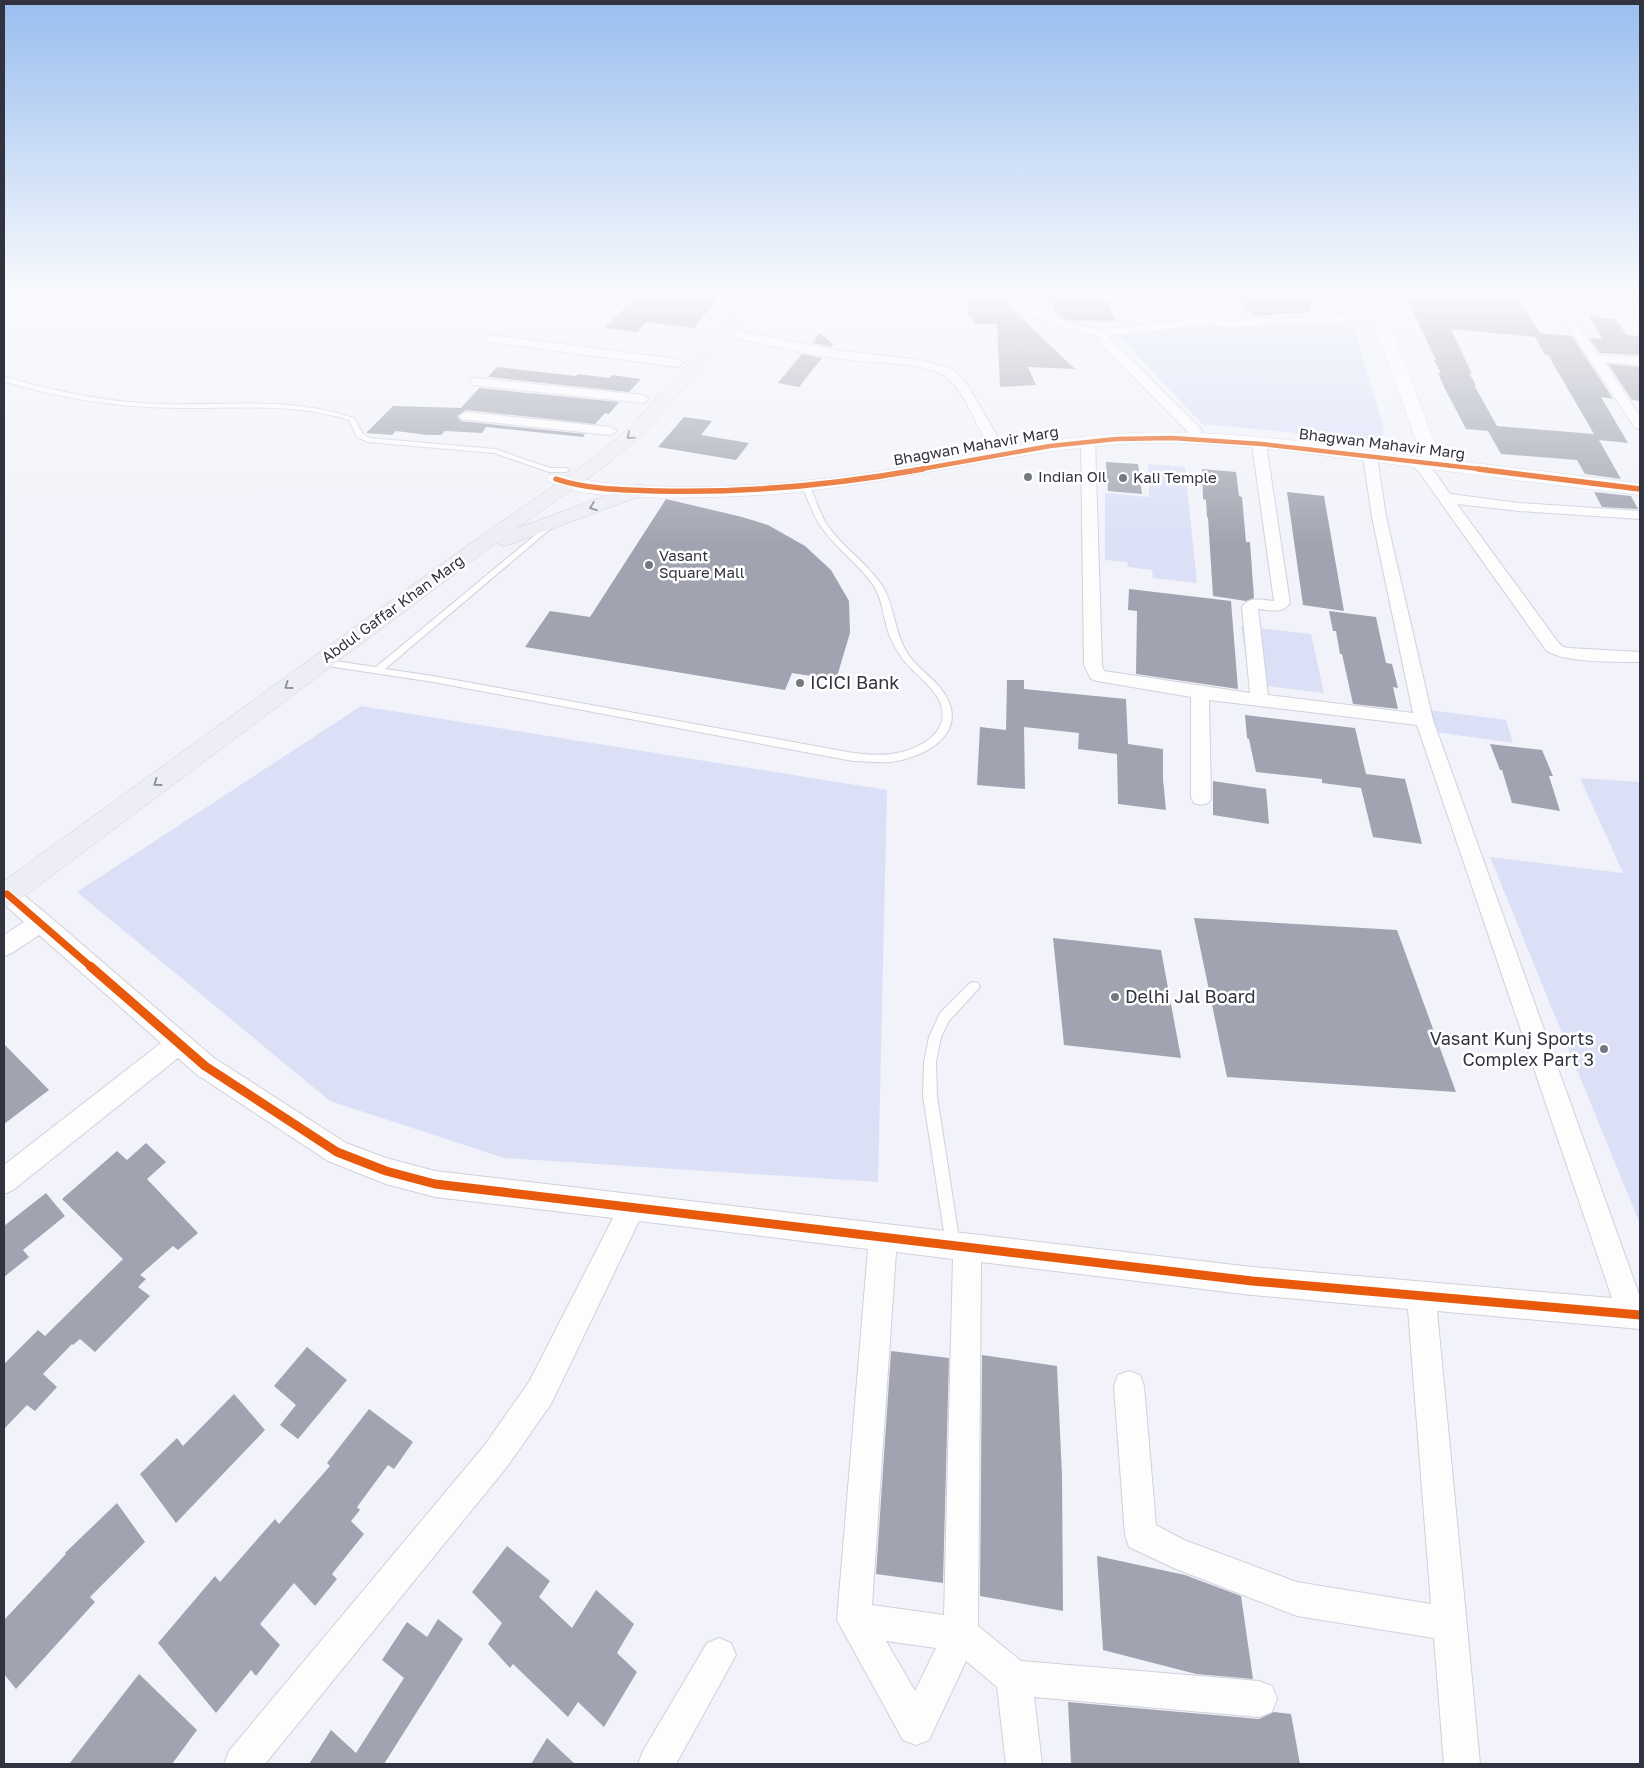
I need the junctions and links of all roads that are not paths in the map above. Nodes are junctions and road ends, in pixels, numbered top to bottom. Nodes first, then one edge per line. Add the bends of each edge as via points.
1 (6, 380) edge
2 (662, 380) edge
3 (682, 380) edge
4 (956, 380) edge
5 (1143, 380) edge
6 (1391, 380) edge
7 (1400, 380) edge
8 (1609, 380) edge
9 (476, 382) dead end
10 (643, 399) junction
11 (466, 416) dead end
12 (500, 419) junction
13 (619, 422) junction
14 (1640, 425) edge
15 (1195, 432) junction
16 (577, 438) dead end
17 (1088, 441) junction
18 (1259, 444) junction
19 (1002, 449) junction
20 (1370, 456) junction
21 (1424, 458) junction
22 (564, 475) junction
23 (1640, 481) edge
24 (806, 486) junction
25 (1640, 489) edge
26 (639, 490) junction
27 (1446, 498) junction
28 (1640, 514) edge
29 (555, 521) junction
30 (468, 554) junction
31 (1640, 657) edge
32 (321, 662) junction
33 (377, 671) junction
34 (1200, 693) junction
35 (1260, 700) junction
36 (1424, 720) junction
37 (1201, 798) dead end
38 (5, 888) edge
39 (41, 922) junction
40 (4, 948) edge
41 (974, 987) dead end
42 (179, 1043) junction
43 (4, 1181) edge
44 (632, 1207) junction
45 (883, 1237) junction
46 (960, 1246) junction
47 (1421, 1296) junction
48 (1636, 1314) edge
49 (1129, 1386) dead end
50 (854, 1620) junction
51 (1450, 1624) junction
52 (961, 1634) junction
53 (719, 1655) dead end
54 (1014, 1678) junction
55 (1259, 1699) dead end
56 (242, 1764) edge
57 (656, 1764) edge
58 (1024, 1764) edge
59 (1462, 1764) edge

1 - 22 lane via 37,390 114,402 312,407 352,419 360,435 368,440 495,452
2 - 10 main road, Abdul Gaffar Khan Marg
3 -> 22 main road, Abdul Gaffar Khan Marg via 637,430
4 - 19 street
5 - 15 street
6 - 21 street
7 - 21 street
8 - 14 street
9 - 10 street
10 - 13 main road, Abdul Gaffar Khan Marg
11 - 12 street
12 - 13 street
12 - 16 street via 496,428 501,430
13 - 22 main road, Abdul Gaffar Khan Marg
15 - 19 street, Bhagwan Mahavir Marg via 1106,432
15 - 21 street, Bhagwan Mahavir Marg
17 - 18 street, Bhagwan Mahavir Marg via 1163,438
17 - 19 street, Bhagwan Mahavir Marg
17 - 34 street via 1094,670 1103,678
18 - 20 street, Bhagwan Mahavir Marg
18 - 35 street via 1282,603 1250,607
19 - 22 street, Bhagwan Mahavir Marg via 760,482 654,482
19 - 24 street, Bhagwan Mahavir Marg via 903,472
20 - 21 street, Bhagwan Mahavir Marg
20 - 36 street via 1379,517
21 - 23 street, Bhagwan Mahavir Marg
21 - 25 street, Bhagwan Mahavir Marg
21 - 27 street via 1422,466
22 - 26 street, Bhagwan Mahavir Marg
22 - 30 main road, Abdul Gaffar Khan Marg
22 - 38 main road, Abdul Gaffar Khan Marg via 283,669
24 - 26 street, Bhagwan Mahavir Marg via 712,493
24 - 33 lane via 827,530 858,561 883,594 904,656 944,701 945,730 924,748 880,759 853,757
26 -> 29 main road
27 - 28 street via 1519,507
27 - 31 street via 1558,651
29 - 30 main road
29 - 33 lane
30 - 32 main road, Abdul Gaffar Khan Marg
32 - 33 lane
32 -> 38 main road, Abdul Gaffar Khan Marg
34 - 35 street
34 - 37 street
35 - 36 street
36 - 48 street
38 - 39 street
39 - 40 street
39 - 42 street
41 - 46 lane via 944,1017 935,1037 930,1062 930,1096
42 - 43 street
42 - 44 street via 205,1066 337,1152 386,1171 435,1184
44 - 45 street
44 - 56 street via 540,1393 494,1457
45 - 46 street
45 - 50 street
46 - 47 street via 1252,1281
46 - 52 street
47 - 48 street
47 - 51 street
49 - 51 street via 1141,1535 1296,1599
50 - 52 street
50 - 52 street via 916,1727
51 - 59 street
52 - 54 street
53 - 57 street
54 - 55 street
54 - 58 street

